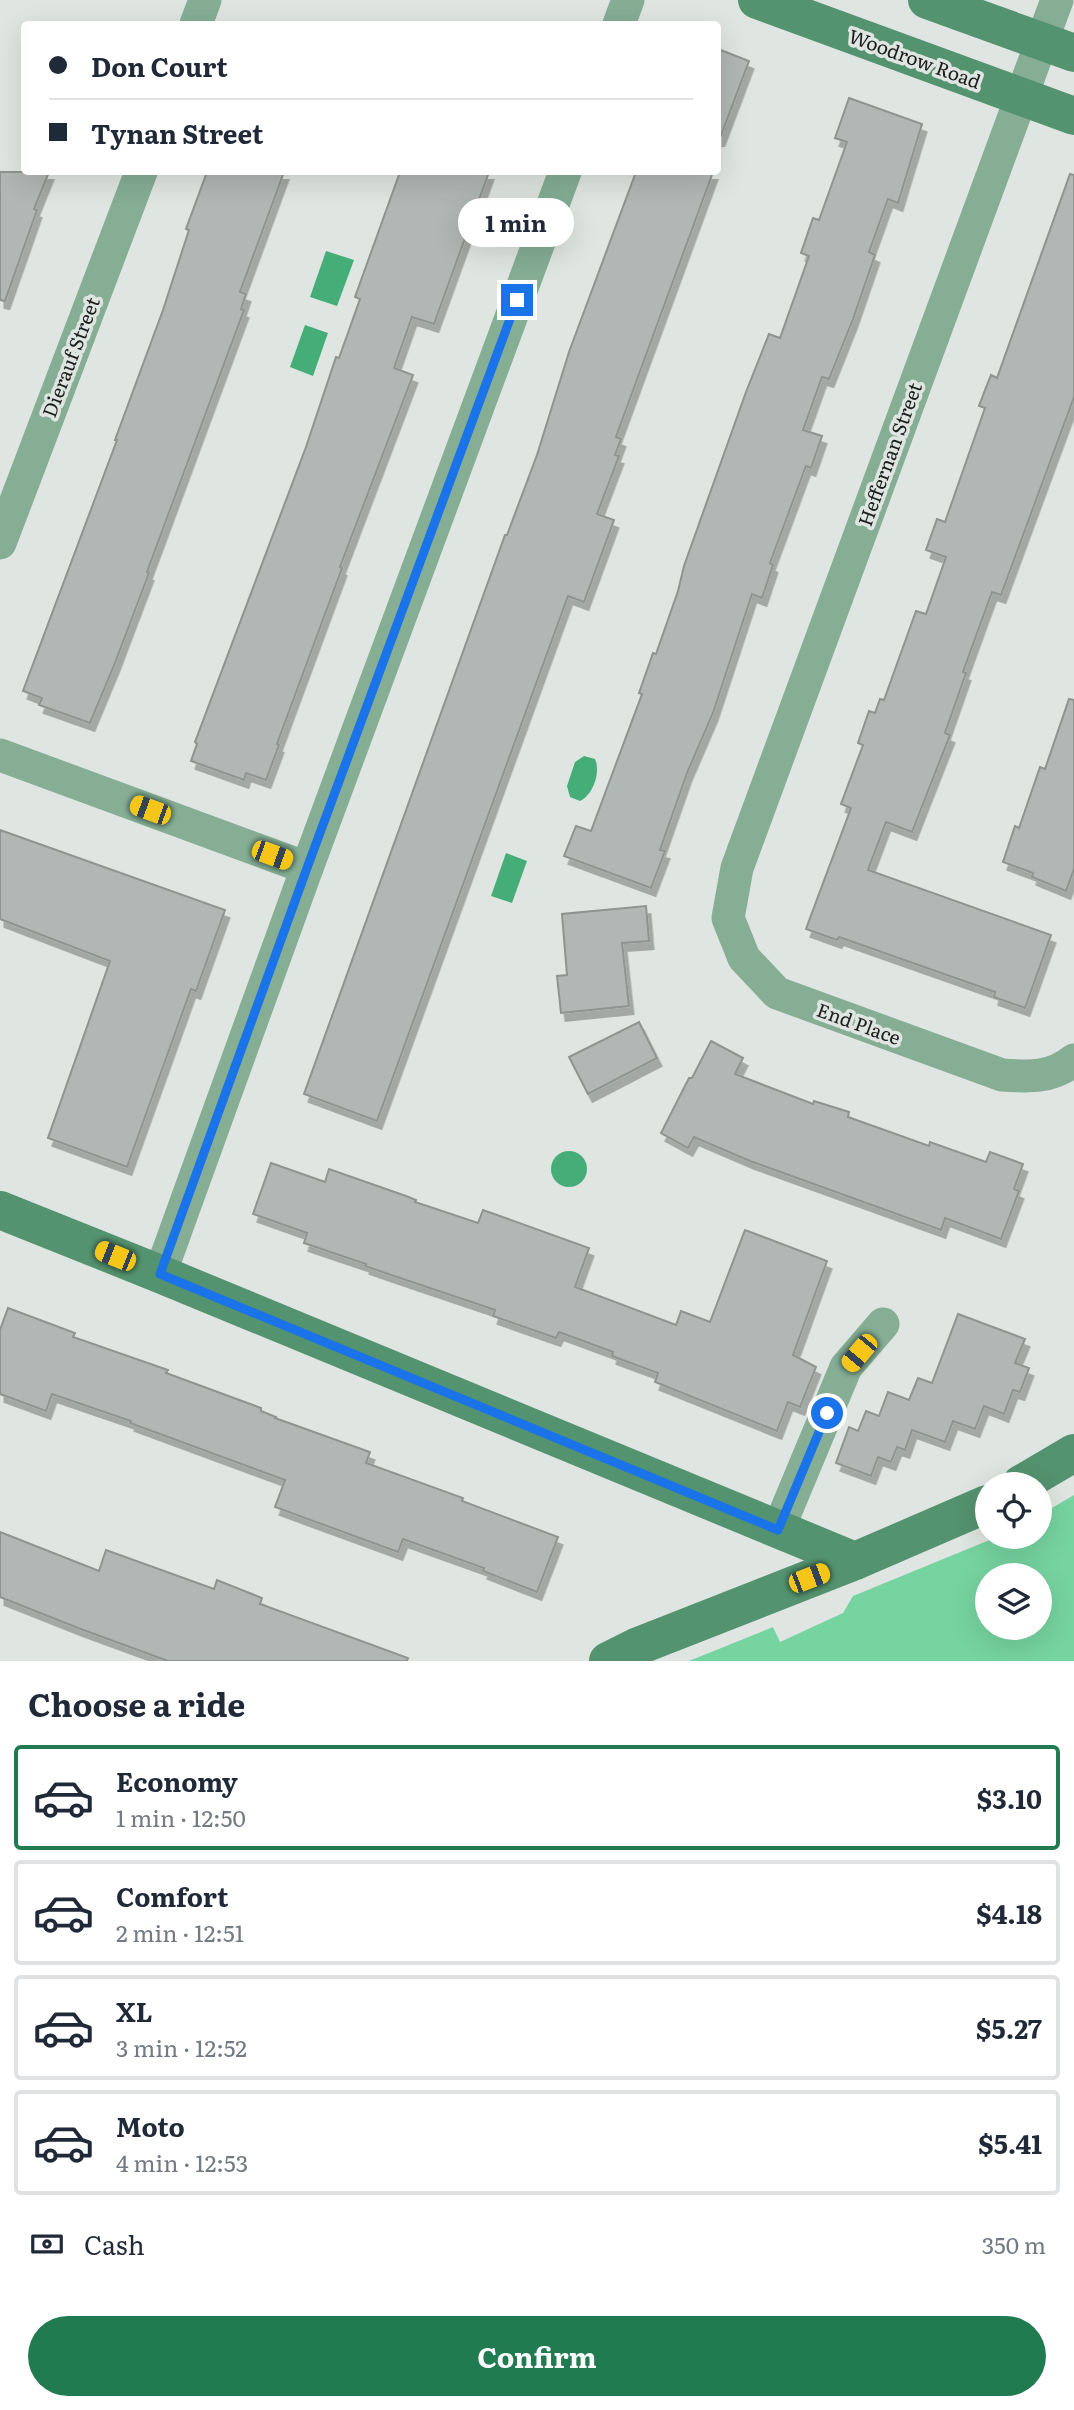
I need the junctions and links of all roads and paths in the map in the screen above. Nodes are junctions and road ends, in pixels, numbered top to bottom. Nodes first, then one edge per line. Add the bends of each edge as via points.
1 (205, 0) edge
2 (628, 0) edge
3 (757, 0) edge
4 (927, 0) edge
5 (1057, 0) edge
6 (197, 21) edge
7 (620, 21) edge
8 (1058, 47) edge
9 (1020, 96) junction
10 (1074, 116) edge
11 (140, 175) edge
12 (564, 175) edge
13 (0, 543) edge
14 (0, 755) edge
15 (307, 868) junction
16 (737, 868) joint
17 (1074, 1060) edge
18 (0, 1210) edge
19 (160, 1274) junction
20 (883, 1324) dead end
21 (1074, 1452) edge
22 (1041, 1472) edge
23 (975, 1509) edge
24 (778, 1530) junction
25 (855, 1561) junction
26 (608, 1661) edge

1 - 6 street
2 - 7 street
3 - 9 street, Woodrow Road
4 - 8 street
5 - 8 street, Heffernan Street
8 - 9 street, Heffernan Street
9 - 10 street, Woodrow Road
9 - 16 street, Heffernan Street
11 - 13 street, Dierauf Street
12 - 15 street
14 - 15 street
15 - 19 street
16 - 17 street, End Place via 728,918 744,958 777,993 1002,1075 1033,1078 1063,1069
18 - 19 street
19 - 24 street
20 - 24 street via 846,1367
21 - 22 street
23 - 25 street
24 - 25 street
25 - 26 street

